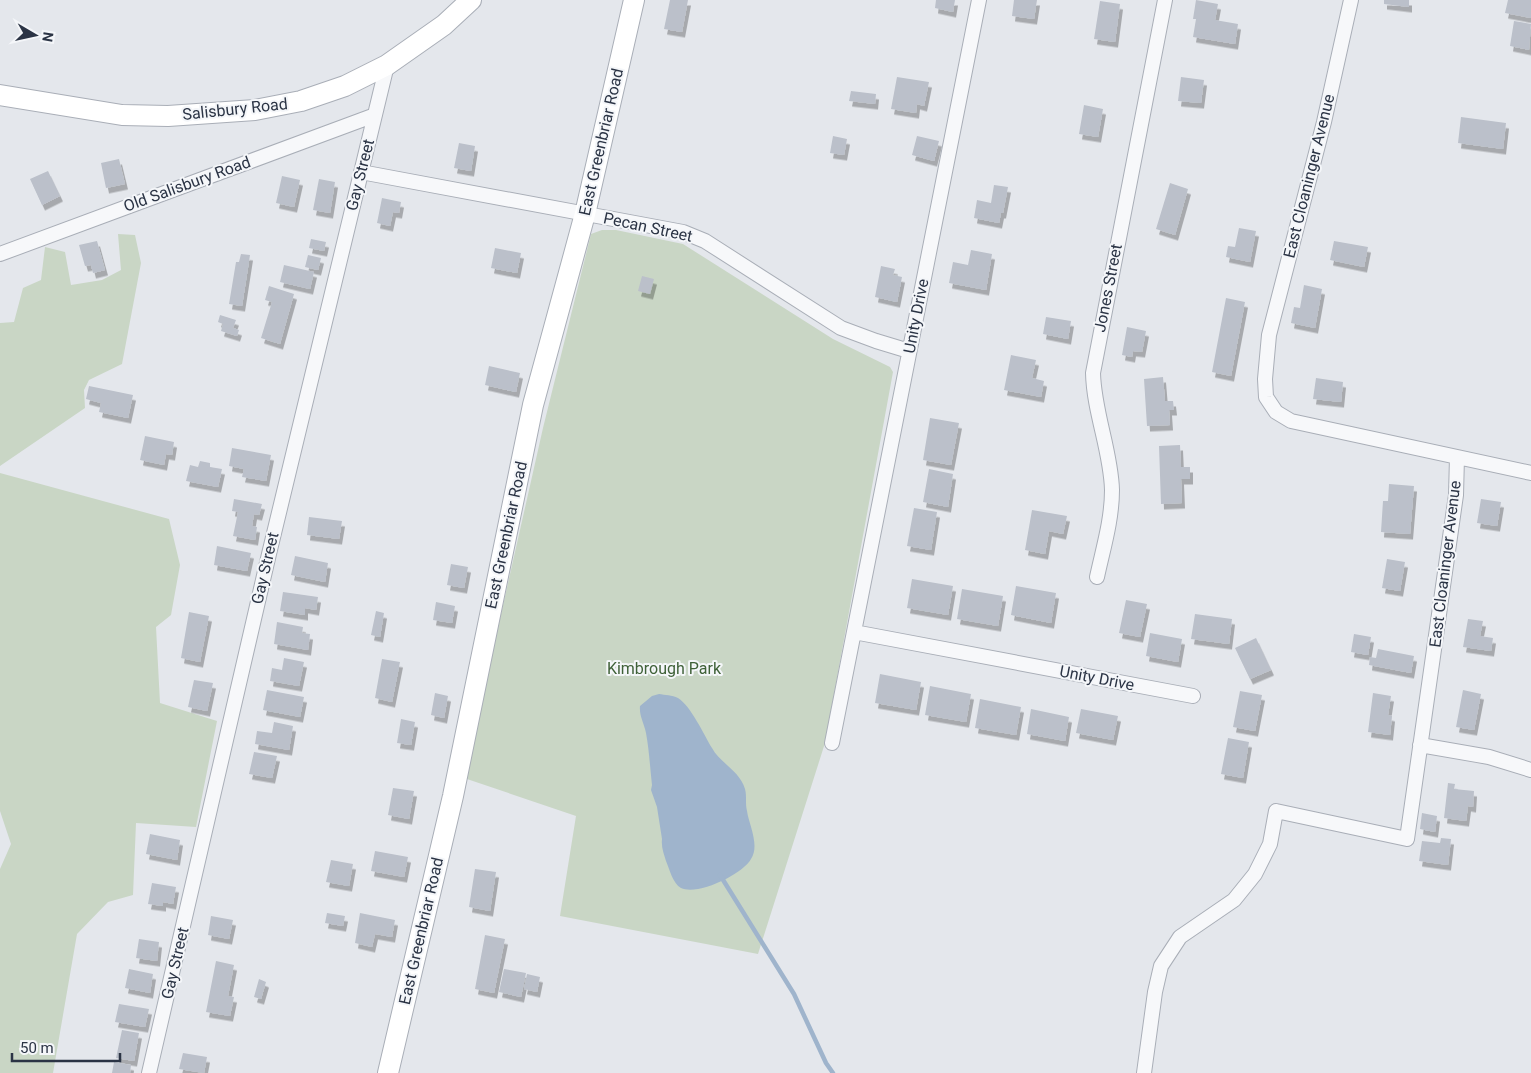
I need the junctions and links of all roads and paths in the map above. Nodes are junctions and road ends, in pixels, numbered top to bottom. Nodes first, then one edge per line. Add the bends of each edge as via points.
1 (471, 0) edge
2 (634, 0) edge
3 (979, 0) edge
4 (1165, 0) edge
5 (1351, 0) edge
6 (387, 65) junction
7 (0, 95) edge
8 (375, 115) junction
9 (361, 172) junction
10 (585, 214) junction
11 (0, 254) edge
12 (909, 351) junction
13 (1457, 457) junction
14 (1531, 473) edge
15 (1097, 577) dead end
16 (854, 632) junction
17 (1193, 696) dead end
18 (832, 743) dead end
19 (1420, 746) junction
20 (1531, 770) edge
21 (149, 1073) edge
22 (388, 1073) edge
23 (1144, 1073) edge

1 - 6 street, Salisbury Road via 444,25
2 - 10 street, East Greenbriar Road
3 - 12 street, Unity Drive
4 - 15 street, Jones Street via 1093,373 1112,490 1110,517
5 - 13 street, East Cloaninger Avenue via 1324,122 1269,335 1264,380 1266,397 1276,412 1290,421
6 - 7 street, Salisbury Road via 345,86 301,101 255,110 168,116 122,115
6 - 8 street, Gay Street
8 - 9 street, Gay Street
8 - 11 street, Old Salisbury Road
9 - 10 street, Pecan Street
9 - 21 street, Gay Street
10 - 12 street, Pecan Street via 683,232 706,241 841,328
10 - 22 street, East Greenbriar Road via 533,405 453,796
12 - 16 street, Unity Drive
13 - 14 street
13 - 19 street, East Cloaninger Avenue via 1456,496
16 - 17 street, Unity Drive
16 - 18 street, Unity Drive
19 - 20 street via 1489,757
19 - 23 street, East Cloaninger Avenue via 1407,839 1276,811 1270,844 1255,874 1234,900 1180,937 1161,966

